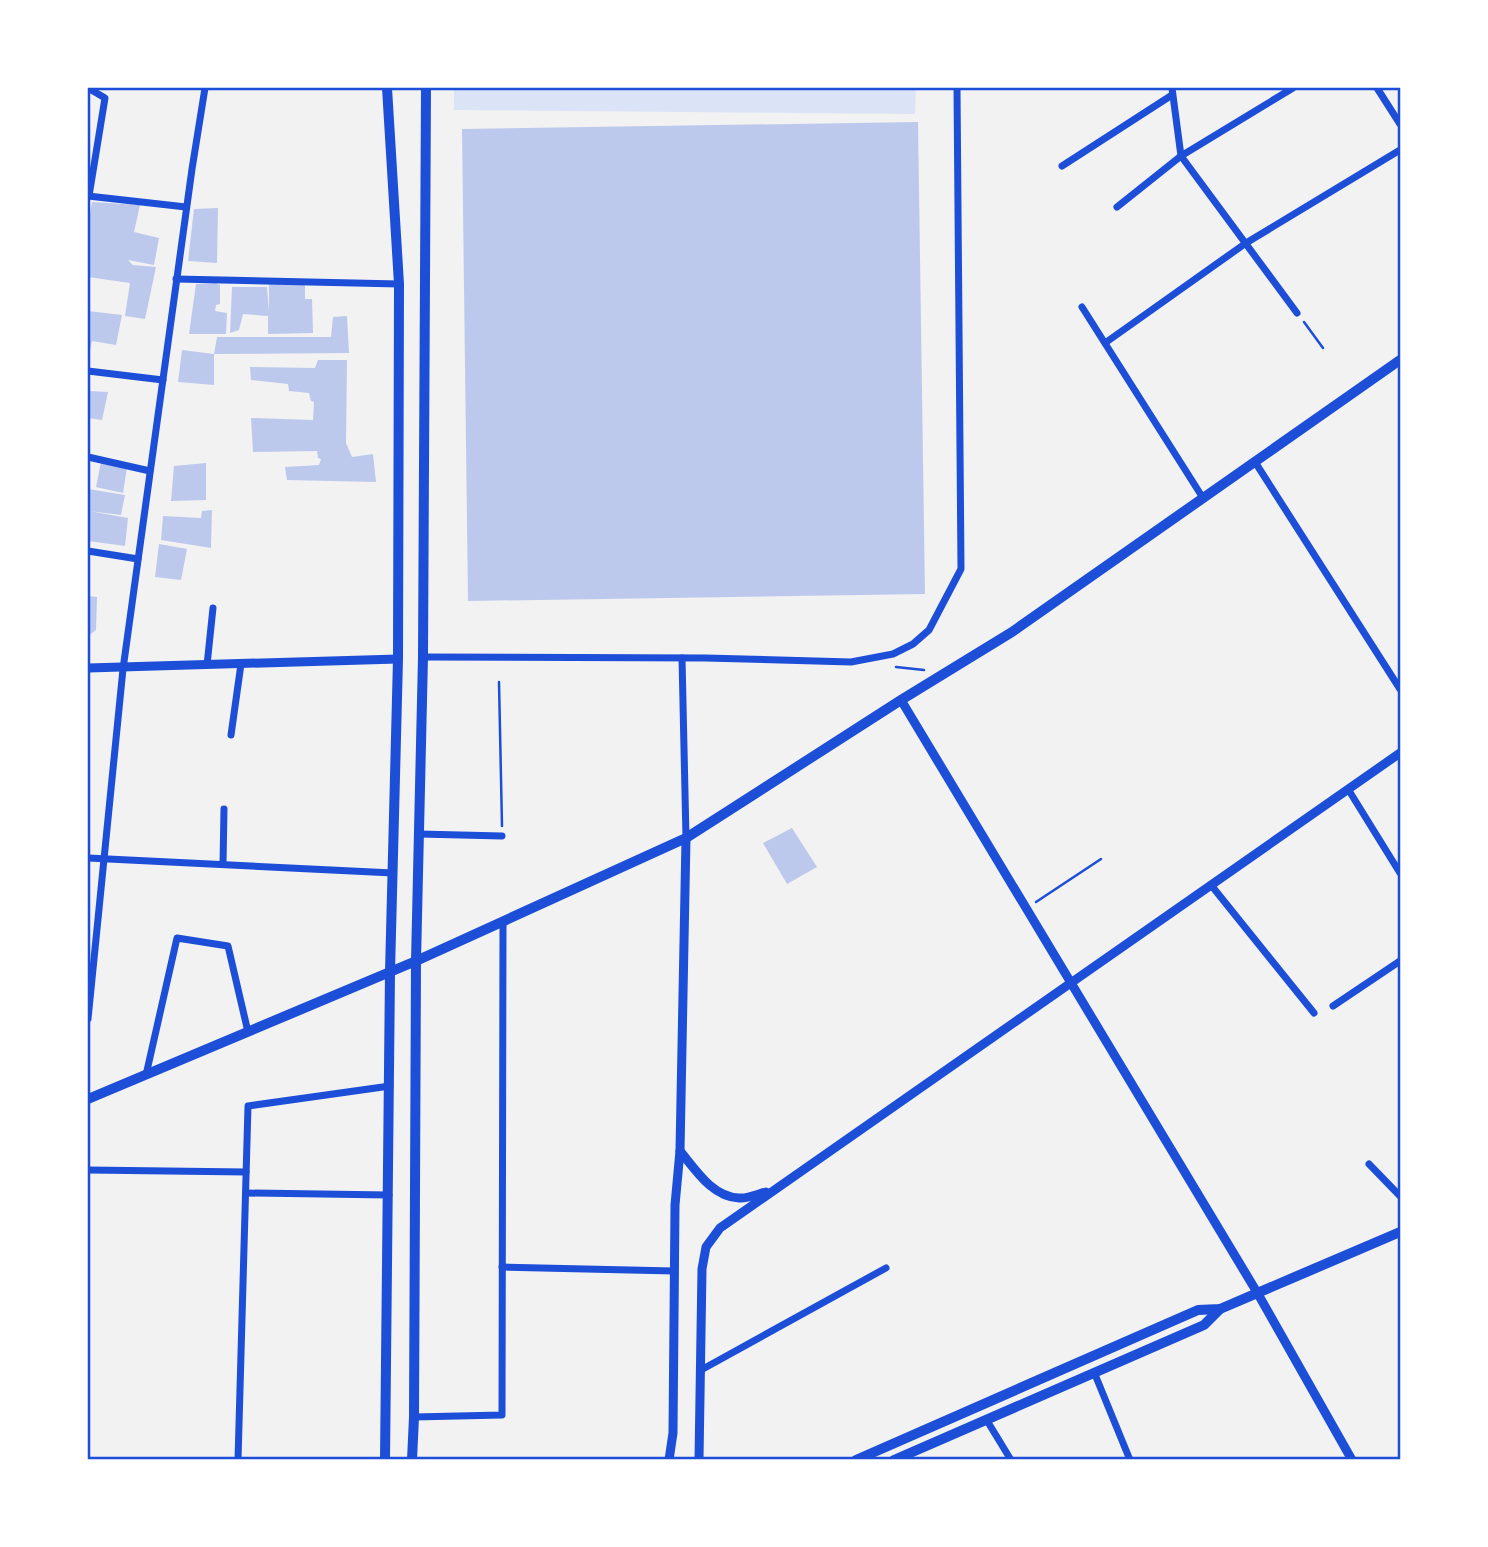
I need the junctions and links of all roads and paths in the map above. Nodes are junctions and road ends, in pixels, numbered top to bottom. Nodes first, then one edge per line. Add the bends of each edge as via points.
1 (88, 88) edge
2 (205, 88) edge
3 (387, 88) edge
4 (426, 88) edge
5 (957, 88) edge
6 (1293, 88) edge
7 (1377, 88) edge
8 (1172, 91) edge
9 (1401, 124) edge
10 (1401, 150) edge
11 (1181, 156) junction
12 (1062, 166) dead end
13 (88, 196) edge
14 (186, 207) junction
15 (1117, 207) dead end
16 (1247, 243) junction
17 (176, 279) junction
18 (399, 284) junction
19 (1082, 307) dead end
20 (1297, 313) joint
21 (1105, 343) junction
22 (1323, 348) dead end
23 (1401, 360) edge
24 (88, 372) edge
25 (163, 380) junction
26 (88, 457) edge
27 (1255, 462) junction
28 (150, 471) junction
29 (1203, 498) junction
30 (88, 551) edge
31 (138, 559) junction
32 (213, 608) dead end
33 (424, 657) junction
34 (682, 658) junction
35 (398, 659) junction
36 (241, 664) junction
37 (207, 665) junction
38 (888, 666) dead end
39 (88, 668) edge
40 (123, 669) junction
41 (925, 670) dead end
42 (499, 682) dead end
43 (1401, 689) edge
44 (901, 700) junction
45 (231, 735) dead end
46 (1401, 752) edge
47 (1348, 789) junction
48 (224, 809) dead end
49 (419, 834) junction
50 (502, 836) joint
51 (686, 838) junction
52 (88, 858) edge
53 (104, 859) junction
54 (1101, 859) dead end
55 (222, 864) junction
56 (393, 873) junction
57 (1401, 873) edge
58 (1211, 885) junction
59 (1027, 908) junction
60 (503, 922) junction
61 (415, 961) junction
62 (1401, 961) edge
63 (390, 972) junction
64 (1072, 982) junction
65 (1333, 1006) dead end
66 (1314, 1013) dead end
67 (88, 1019) edge
68 (248, 1032) junction
69 (146, 1075) junction
70 (390, 1086) junction
71 (88, 1099) edge
72 (680, 1151) junction
73 (1368, 1164) dead end
74 (88, 1170) edge
75 (246, 1172) junction
76 (771, 1191) junction
77 (246, 1193) junction
78 (390, 1195) junction
79 (1401, 1196) edge
80 (1401, 1232) edge
81 (502, 1267) junction
82 (886, 1268) dead end
83 (674, 1271) junction
84 (1258, 1294) junction
85 (1220, 1309) junction
86 (701, 1370) junction
87 (1094, 1373) junction
88 (414, 1416) junction
89 (986, 1419) junction
90 (238, 1460) edge
91 (385, 1460) edge
92 (412, 1460) edge
93 (669, 1460) edge
94 (699, 1460) edge
95 (856, 1460) edge
96 (894, 1460) edge
97 (1011, 1460) edge
98 (1130, 1460) edge
99 (1352, 1460) edge

1 - 13 street via 105,98
2 - 14 street
3 - 18 main road
4 - 33 main road
5 - 34 street via 961,569 929,630 893,654 851,662
6 - 11 street
7 - 9 street
8 - 11 street
8 - 12 street
10 - 16 street
11 - 15 street
11 - 16 street
13 - 14 street
14 - 17 street
16 - 20 street
16 - 21 street
17 - 18 street
17 - 25 street
18 - 35 main road
19 - 21 street
20 - 22 path
21 - 29 street
23 - 27 main road
24 - 25 street
25 - 28 street
26 - 28 street
27 - 29 main road
27 - 43 street
28 - 31 street
29 - 44 main road via 1013,632
30 - 31 street
31 - 40 street
32 - 37 street
33 - 34 street
33 - 49 main road
34 - 51 street
35 - 36 street
35 - 56 main road
36 - 37 street
36 - 45 street
37 - 40 street
38 - 41 path
39 - 40 street
40 - 53 street
42 - 50 path
44 - 51 main road
44 - 59 street
46 - 47 street
47 - 57 street
47 - 58 street
48 - 55 street
49 - 50 street
49 - 61 main road
51 - 60 main road
51 - 72 street
52 - 53 street
53 - 55 street
53 - 67 street
54 - 59 path
55 - 56 street
56 - 63 main road
58 - 64 street
58 - 66 street
59 - 64 street
60 - 61 main road
60 - 81 street
61 - 63 main road
61 - 88 main road
62 - 65 street
63 - 68 main road
63 - 70 main road
64 - 76 street
64 - 84 street
68 - 69 main road
68 - 69 street via 228,946 177,938
69 - 71 main road
70 - 75 street via 248,1106
70 - 78 main road
72 - 76 street via 705,1182 722,1193 739,1198
72 - 83 street
73 - 79 street
74 - 75 street
75 - 77 street
76 - 86 street via 720,1228 706,1247
77 - 78 street
77 - 90 street
78 - 91 main road
80 - 84 main road
81 - 83 street
81 - 88 street via 502,1415
82 - 86 street
83 - 93 street
84 - 85 main road
84 - 99 street
85 - 87 main road via 1204,1325
85 - 95 main road via 1198,1310
86 - 94 street
87 - 89 main road
87 - 98 street
88 - 92 main road
89 - 96 main road
89 - 97 street

